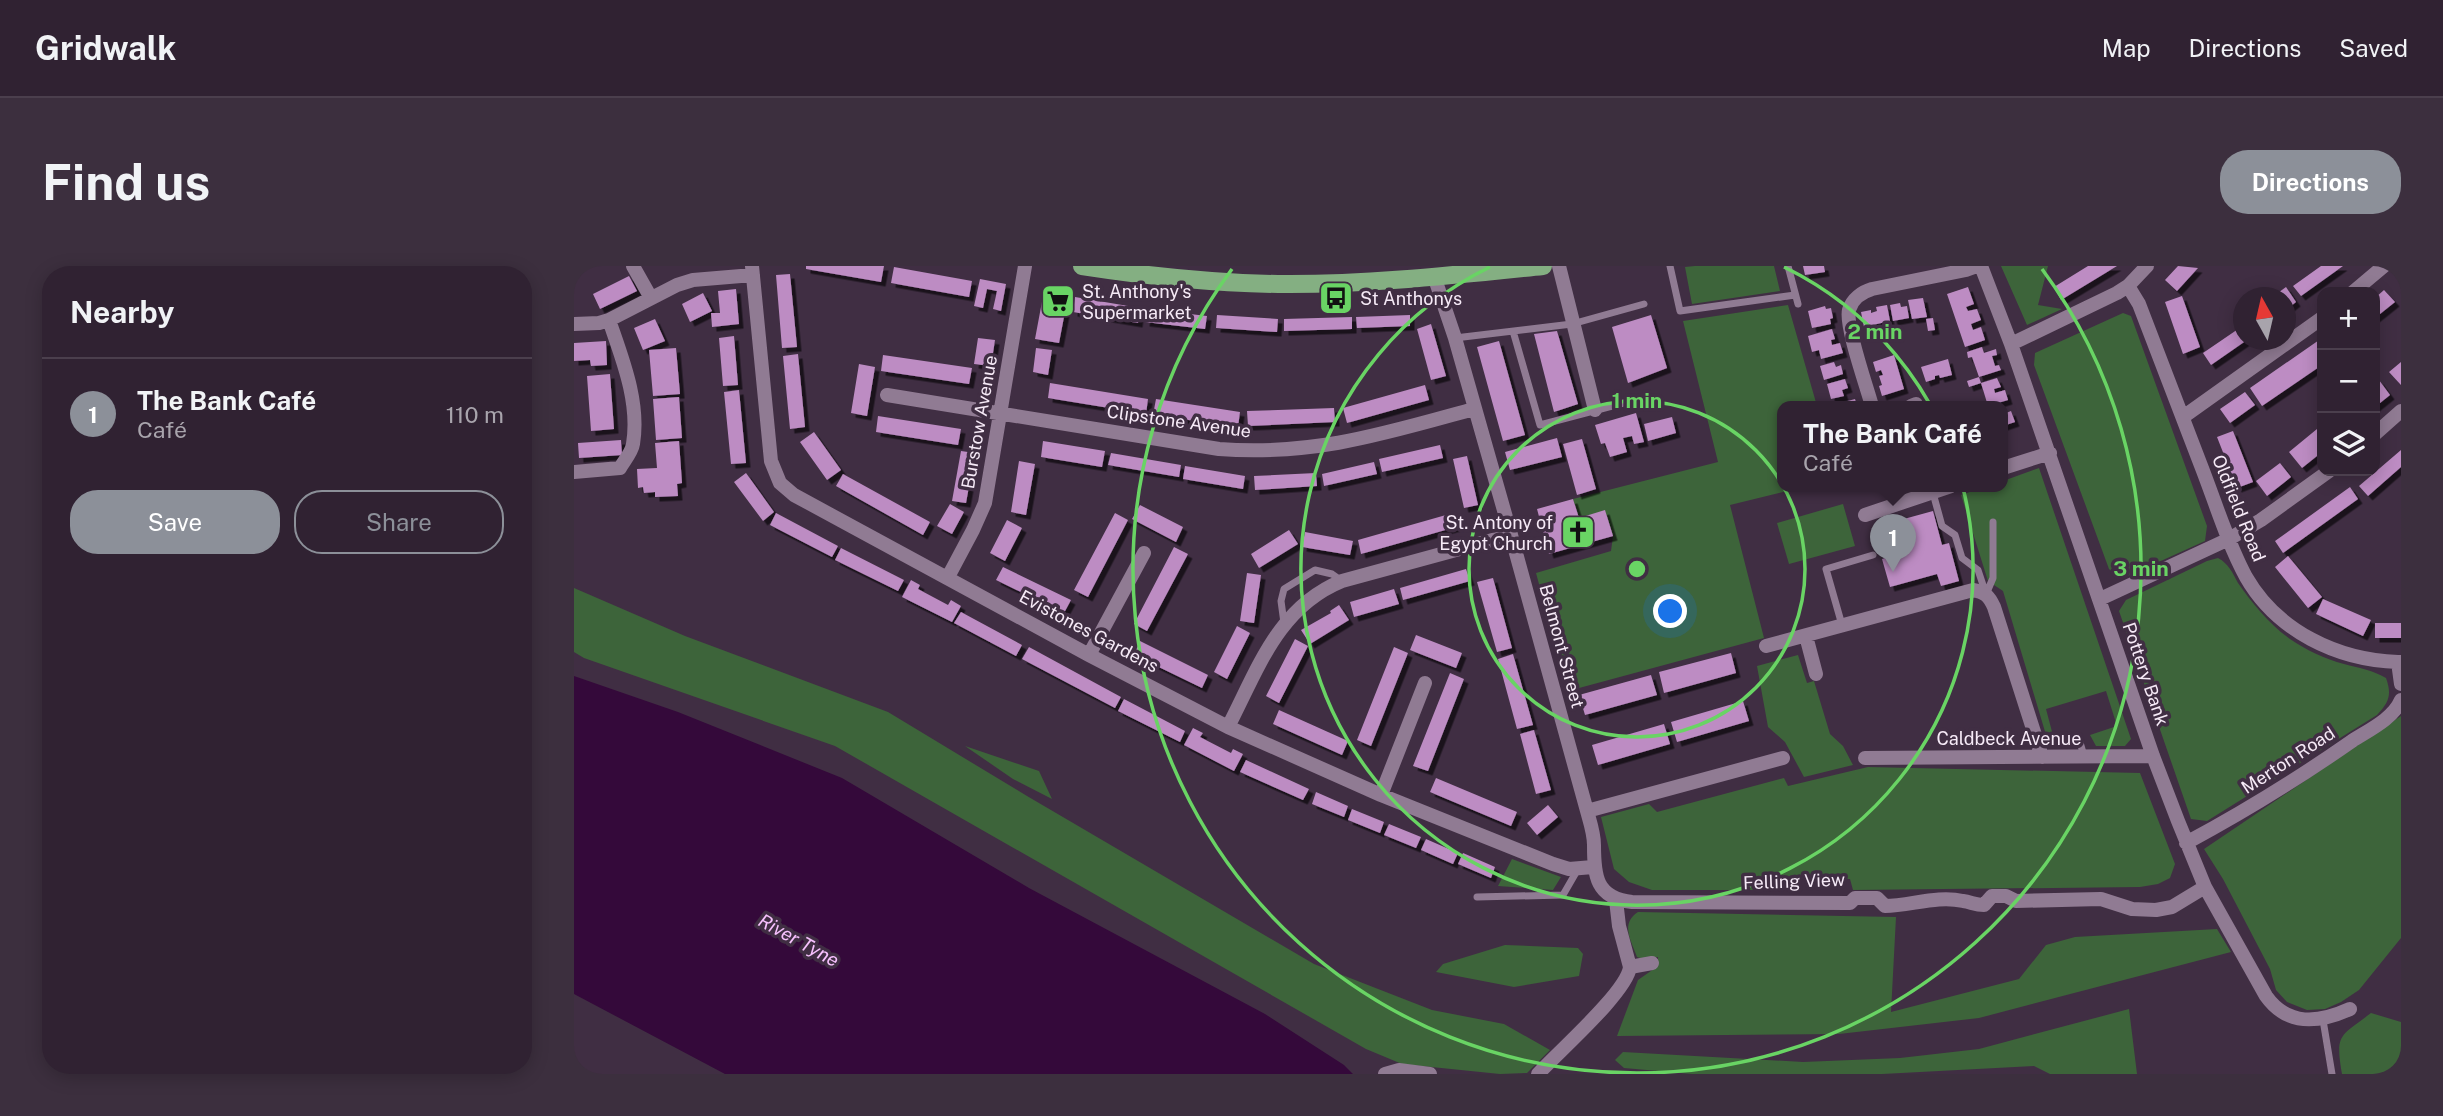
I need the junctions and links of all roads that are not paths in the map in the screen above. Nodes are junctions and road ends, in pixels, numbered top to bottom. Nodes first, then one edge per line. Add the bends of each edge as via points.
1 (633, 266) edge
2 (1025, 266) edge
3 (1082, 266) edge
4 (1543, 266) edge
5 (1559, 266) edge
6 (1670, 266) edge
7 (1788, 266) edge
8 (1979, 266) edge
9 (2147, 266) edge
10 (2384, 266) edge
11 (753, 270) edge
12 (1212, 274) edge
13 (1434, 276) junction
14 (2129, 286) junction
15 (2359, 287) edge
16 (1795, 295) junction
17 (651, 298) junction
18 (1644, 304) dead end
19 (1798, 304) dead end
20 (609, 320) junction
21 (2317, 322) edge
22 (574, 324) edge
23 (1572, 324) junction
24 (1513, 331) junction
25 (1455, 338) junction
26 (2011, 344) junction
27 (887, 395) dead end
28 (1635, 400) dead end
29 (1871, 401) edge
30 (1474, 409) junction
31 (1595, 410) junction
32 (2401, 411) edge
33 (1001, 413) junction
34 (2183, 417) junction
35 (2380, 430) edge
36 (2050, 453) junction
37 (2008, 466) edge
38 (574, 472) edge
39 (2322, 476) edge
40 (1933, 493) joint
41 (1865, 515) dead end
42 (1993, 522) dead end
43 (1511, 535) junction
44 (2229, 539) junction
45 (1143, 552) dead end
46 (1873, 555) dead end
47 (948, 577) junction
48 (1342, 582) junction
49 (1987, 593) junction
50 (2100, 599) junction
51 (1284, 624) junction
52 (1842, 626) junction
53 (1806, 636) junction
54 (1766, 646) dead end
55 (1089, 655) junction
56 (2399, 662) edge
57 (1816, 674) dead end
58 (1425, 683) dead end
59 (2401, 684) edge
60 (2401, 700) edge
61 (1228, 726) junction
62 (2079, 739) dead end
63 (2153, 755) junction
64 (2085, 756) junction
65 (2042, 757) junction
66 (1783, 758) dead end
67 (1865, 758) dead end
68 (1381, 795) junction
69 (1587, 811) junction
70 (2186, 843) junction
71 (1593, 867) junction
72 (1578, 868) junction
73 (2205, 887) junction
74 (1477, 897) dead end
75 (1616, 900) junction
76 (1652, 963) dead end
77 (1630, 967) junction
78 (2350, 1009) dead end
79 (2323, 1020) junction
80 (1385, 1074) edge
81 (1430, 1074) edge
82 (1538, 1074) edge
83 (2332, 1074) edge

1 - 17 street
2 - 33 street, Burstow Avenue
3 - 12 main road
4 - 13 main road
5 - 23 street
6 - 16 lane via 1680,311
7 - 16 lane
8 - 26 street, Pottery Bank
8 - 29 street via 1872,289 1854,300 1849,318
9 - 14 street
10 - 15 street
11 - 17 street via 685,282
11 - 47 street, Evistones Gardens via 771,461 780,483 794,495
12 - 13 main road via 1322,284
13 - 25 street, Belmont Street
14 - 26 street
14 - 34 street, Oldfield Road
16 - 19 lane
17 - 20 street
18 - 23 lane
20 - 22 street
20 - 38 street via 627,372 633,447 620,468
21 - 34 street
23 - 24 lane
23 - 31 street
24 - 25 lane
24 - 31 lane via 1540,425
25 - 30 street, Belmont Street
26 - 36 street, Pottery Bank
27 - 33 street, Clipstone Avenue
28 - 31 lane
30 - 33 street, Clipstone Avenue via 1360,440 1269,451 1219,449
30 - 43 street, Belmont Street
32 - 35 street
33 - 47 street, Burstow Avenue via 985,503
34 - 44 street, Oldfield Road
36 - 37 street
36 - 50 street, Pottery Bank
39 - 44 street
40 - 41 street
40 - 49 lane via 1942,526 1955,535 1962,558 1978,570
42 - 49 lane via 1993,578
43 - 48 street
43 - 69 street, Belmont Street
44 - 50 street
44 - 56 street, Oldfield Road via 2254,589 2288,625 2318,644
45 - 55 street
46 - 52 lane via 1826,569
47 - 55 street, Evistones Gardens
48 - 51 street via 1317,593
48 - 51 lane via 1315,570 1284,589
49 - 52 street via 1973,590
49 - 65 street
50 - 63 street, Pottery Bank
51 - 61 street
52 - 53 street
53 - 54 street
53 - 57 street
55 - 61 street, Evistones Gardens
56 - 59 street
58 - 68 street
60 - 70 street, Merton Road via 2389,716 2334,754
61 - 68 street, Evistones Gardens
62 - 64 lane
63 - 64 street, Caldbeck Avenue
63 - 70 street, Pottery Bank
64 - 65 street, Caldbeck Avenue
65 - 67 street, Caldbeck Avenue
66 - 69 street
68 - 72 street, Evistones Gardens via 1553,864
69 - 71 street, Belmont Street
70 - 73 street, Pottery Bank
71 - 72 street, Evistones Gardens
71 - 75 street via 1598,881
72 - 74 lane via 1563,895
73 - 75 street, Felling View via 2172,907 2148,910 2106,899 2016,901 2006,896 1992,896 1984,905 1963,901 1903,906 1885,906 1877,898 1855,898 1850,903
73 - 79 street, Pottery Bank via 2271,1002 2300,1019
75 - 77 street
76 - 77 street
77 - 82 street via 1614,996
78 - 79 street
79 - 83 lane
80 - 81 street via 1399,1070

